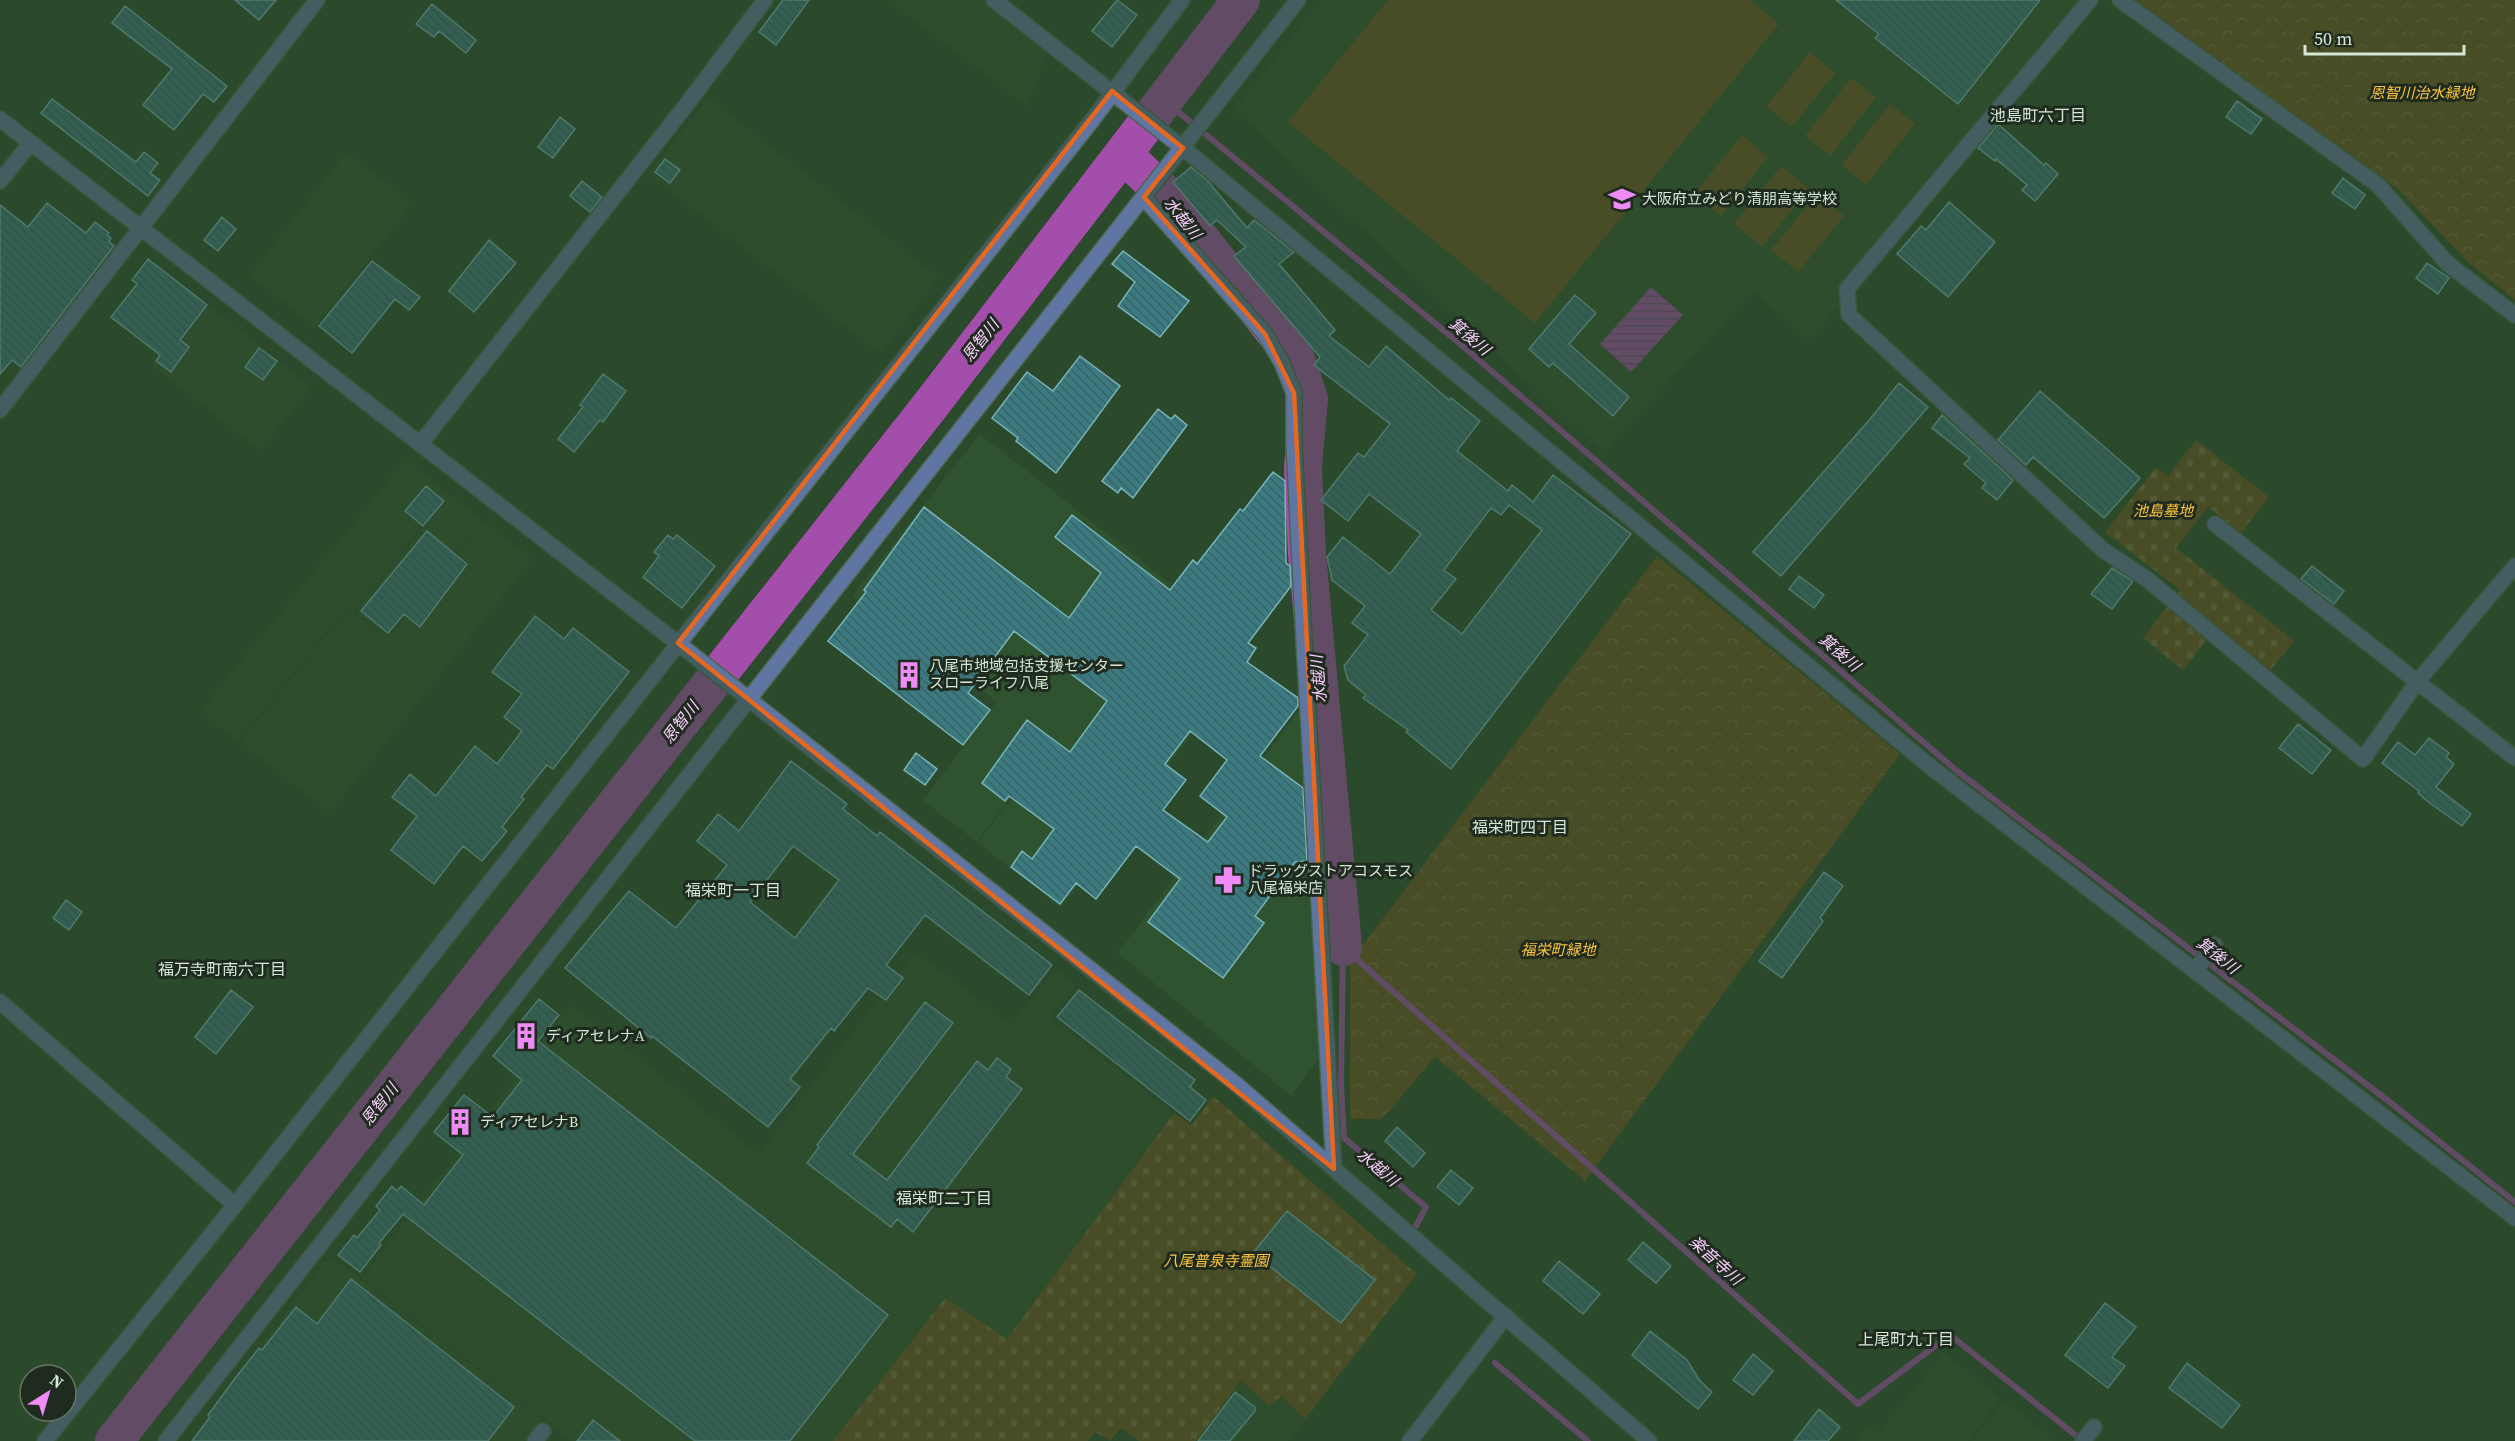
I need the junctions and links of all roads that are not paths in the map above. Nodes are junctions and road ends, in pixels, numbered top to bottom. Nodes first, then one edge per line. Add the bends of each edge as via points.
1 (317, 0) edge
2 (765, 0) edge
3 (994, 0) edge
4 (1182, 0) edge
5 (1298, 0) edge
6 (2090, 0) edge
7 (2120, 0) edge
8 (1115, 93) junction
9 (0, 118) edge
10 (31, 143) junction
11 (1178, 143) junction
12 (0, 181) edge
13 (1146, 195) junction
14 (141, 228) junction
15 (2515, 315) edge
16 (1, 405) edge
17 (421, 443) junction
18 (2216, 524) dead end
19 (2515, 566) edge
20 (681, 645) junction
21 (2417, 682) junction
22 (743, 694) junction
23 (2515, 758) edge
24 (2215, 945) dead end
25 (2195, 970) junction
26 (0, 1002) edge
27 (1334, 1169) junction
28 (235, 1205) junction
29 (2515, 1218) edge
30 (1506, 1316) junction
31 (2094, 1427) dead end
32 (45, 1441) edge
33 (166, 1441) edge
34 (1410, 1441) edge
35 (1649, 1441) edge
36 (2083, 1441) edge

1 - 14 street
2 - 17 street
3 - 8 street
4 - 8 street
5 - 11 street via 1216,104
6 - 21 street via 1847,289 1849,315 2103,550 2148,580 2363,759
7 - 15 street via 2378,185 2448,264
8 - 11 street
8 - 20 street
9 - 10 street
10 - 12 street
10 - 14 street
11 - 13 street
11 - 25 street via 1927,764
13 - 22 street
13 - 27 street via 1265,334 1294,393 1301,594
14 - 16 street
14 - 17 street
17 - 20 street
18 - 21 street
19 - 21 street
20 - 22 street
20 - 28 street
21 - 23 street
22 - 27 street via 1238,1086
22 - 33 street
24 - 25 street
25 - 29 street
26 - 28 street
27 - 30 street
28 - 32 street
30 - 34 street
30 - 35 street
31 - 36 street

